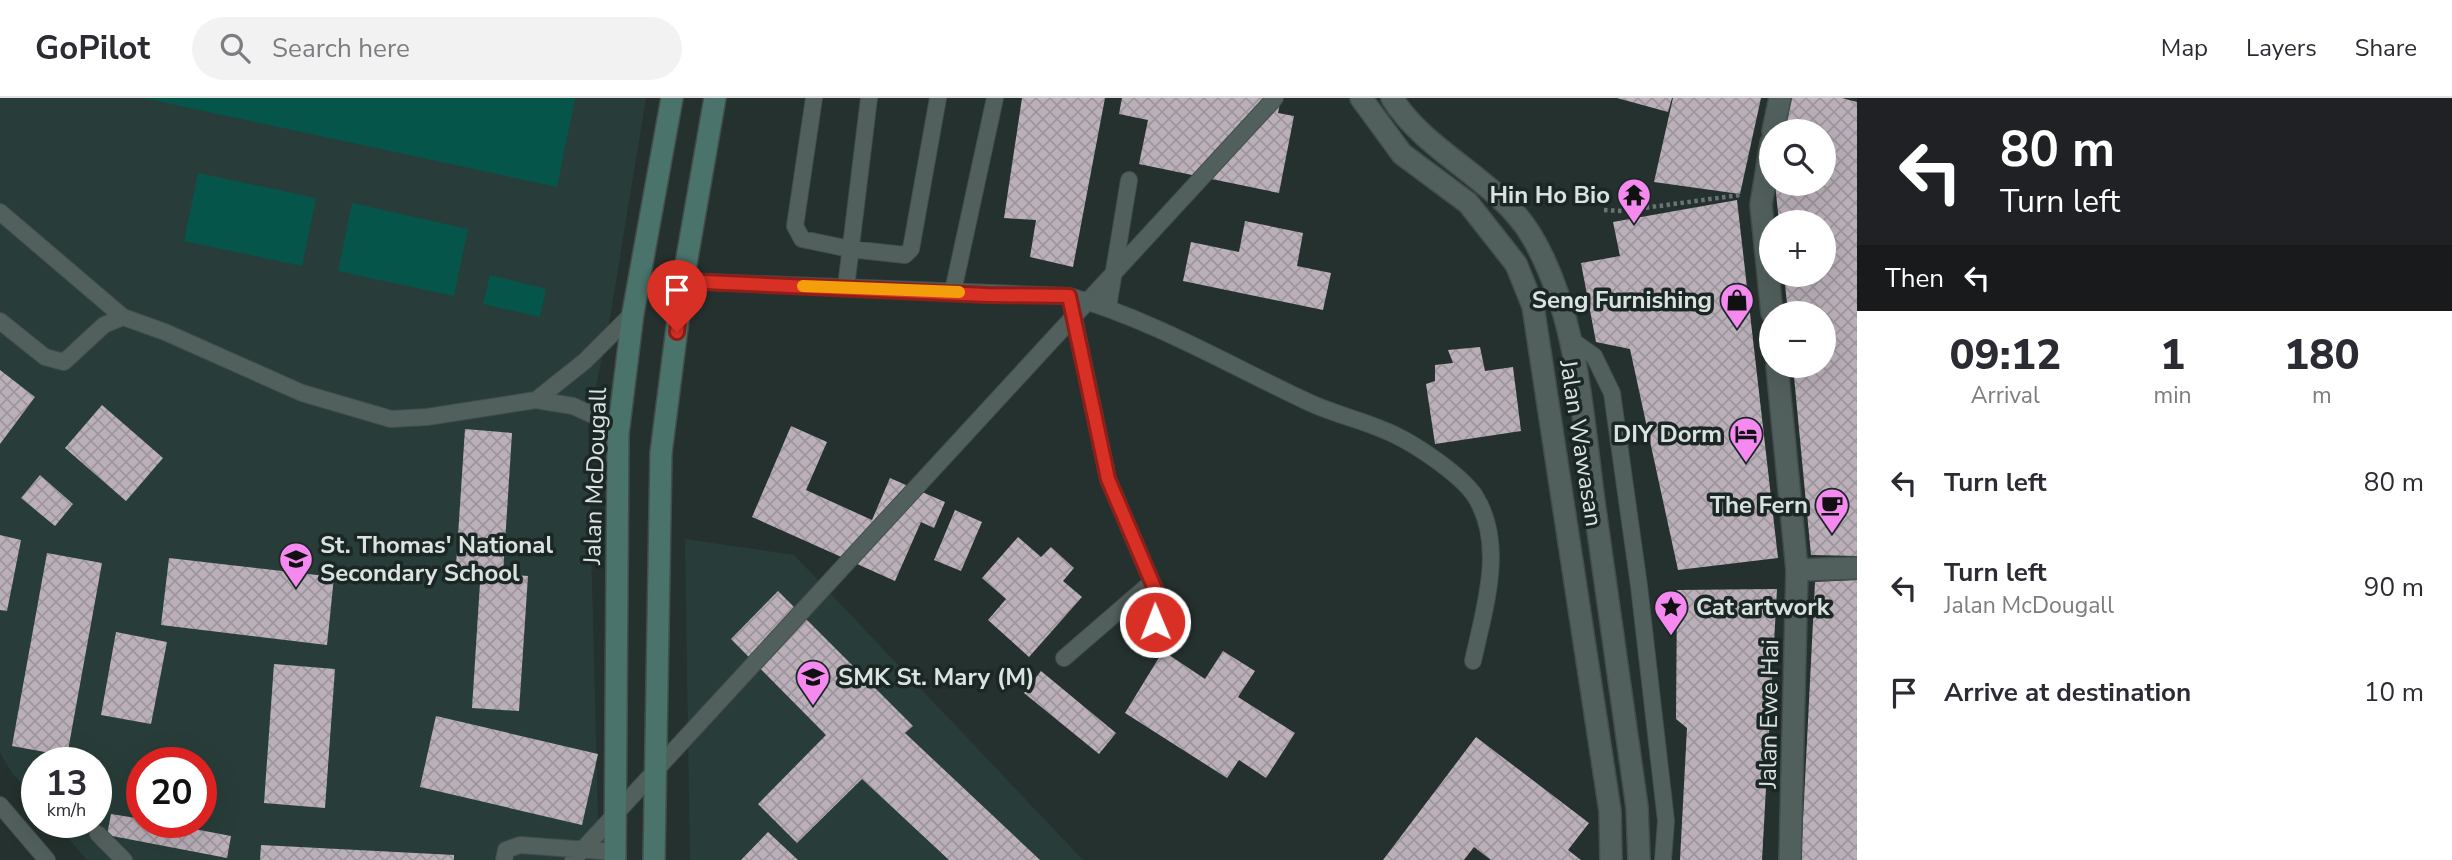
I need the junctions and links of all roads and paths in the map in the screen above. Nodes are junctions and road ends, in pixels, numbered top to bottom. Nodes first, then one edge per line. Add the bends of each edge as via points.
1 (672, 98) edge
2 (715, 98) edge
3 (814, 98) edge
4 (869, 98) edge
5 (938, 98) edge
6 (1275, 98) edge
7 (1361, 98) edge
8 (1392, 98) edge
9 (1780, 98) edge
10 (991, 102) edge
11 (1776, 119) edge
12 (1129, 180) dead end
13 (1759, 192) edge
14 (1761, 196) edge
15 (1604, 210) dead end
16 (0, 212) edge
17 (849, 249) junction
18 (683, 281) junction
19 (846, 287) junction
20 (953, 291) junction
21 (1069, 296) junction
22 (1771, 301) edge
23 (1108, 307) junction
24 (634, 313) junction
25 (123, 317) junction
26 (0, 321) edge
27 (1570, 339) junction
28 (1778, 378) edge
29 (536, 400) junction
30 (618, 433) junction
31 (1857, 568) edge
32 (1797, 570) junction
33 (1152, 582) junction
34 (1137, 641) dead end
35 (1064, 658) dead end
36 (1473, 661) dead end
37 (0, 805) edge
38 (102, 838) edge
39 (615, 856) edge
40 (47, 860) edge
41 (124, 860) edge
42 (504, 860) edge
43 (573, 860) edge
44 (654, 860) edge
45 (1611, 860) edge
46 (1639, 860) edge
47 (1663, 860) edge
48 (1790, 860) edge

1 - 24 main road, Jalan McDougall
2 - 18 main road
3 - 17 lane via 795,226 802,239
4 - 17 lane
5 - 17 lane via 911,249 905,255
6 - 43 lane
7 - 45 street, Jalan Wawasan via 1402,154 1468,204 1516,264 1533,306 1610,811
8 - 27 street, Jalan Wawasan via 1516,214 1556,288
9 - 11 street
10 - 20 lane
12 - 23 lane
13 - 15 path
14 - 22 street
16 - 25 lane
17 - 19 lane
18 - 19 lane
18 - 44 main road via 661,453
19 - 20 lane
20 - 21 lane
21 - 23 lane
21 - 33 lane via 1108,479
23 - 36 lane via 1323,409 1395,435 1445,468 1474,495 1489,536 1490,579
24 - 29 lane
24 - 30 main road, Jalan McDougall
25 - 26 lane via 104,325 64,362 44,357
25 - 29 lane via 302,393 391,419
27 - 46 street, Jalan Wawasan via 1637,807
27 - 47 lane via 1594,356 1612,393 1666,821
28 - 32 street, Jalan Ewe Hai
29 - 30 lane via 573,406
30 - 39 main road, Jalan McDougall
31 - 32 street
32 - 48 street, Jalan Ewe Hai
33 - 34 lane via 1160,601 1155,622
33 - 35 lane
37 - 40 lane
38 - 41 lane
39 - 42 lane via 520,845 506,850

